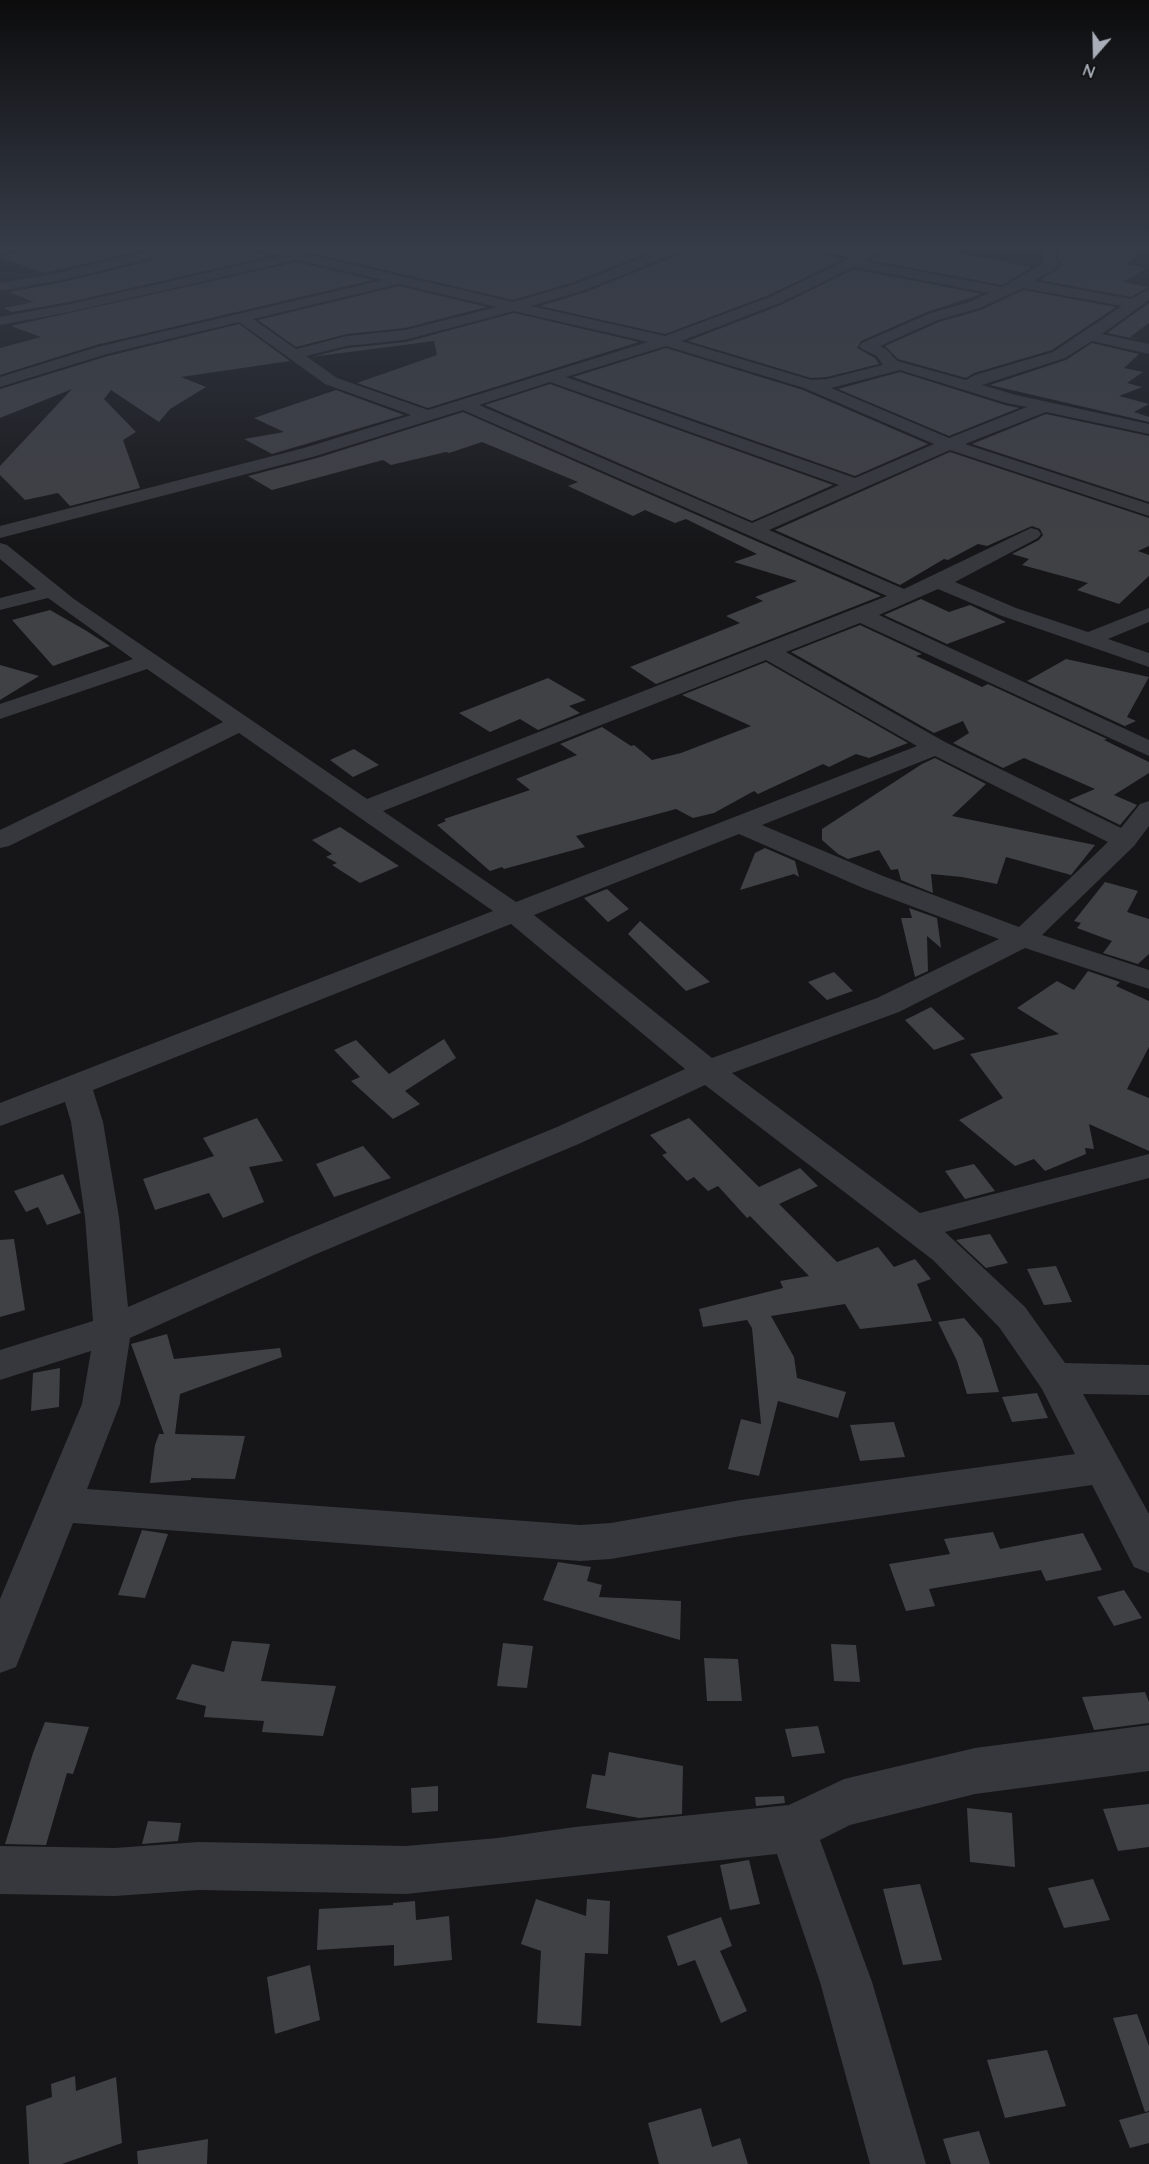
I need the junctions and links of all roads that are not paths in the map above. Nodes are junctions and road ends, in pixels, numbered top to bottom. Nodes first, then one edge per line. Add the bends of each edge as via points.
1 (114, 348) edge
2 (285, 348) edge
3 (317, 348) edge
4 (645, 348) edge
5 (688, 348) edge
6 (871, 348) edge
7 (1070, 348) edge
8 (294, 354) junction
9 (892, 365) junction
10 (553, 378) junction
11 (0, 382) edge
12 (810, 386) junction
13 (968, 386) junction
14 (466, 405) junction
15 (1043, 407) junction
16 (430, 416) junction
17 (1149, 429) edge
18 (949, 444) junction
19 (856, 484) junction
20 (1149, 510) edge
21 (753, 530) junction
22 (0, 532) edge
23 (1031, 534) dead end
24 (0, 549) edge
25 (938, 582) junction
26 (52, 591) junction
27 (903, 596) junction
28 (0, 604) edge
29 (1149, 614) edge
30 (861, 615) junction
31 (1087, 640) junction
32 (769, 652) junction
33 (150, 660) junction
34 (1149, 660) edge
35 (0, 712) edge
36 (240, 723) junction
37 (936, 747) junction
38 (1149, 748) edge
39 (365, 809) junction
40 (1149, 809) edge
41 (740, 824) junction
42 (0, 840) edge
43 (1125, 840) junction
44 (514, 913) junction
45 (1023, 939) junction
46 (1149, 980) edge
47 (708, 1071) junction
48 (76, 1086) junction
49 (0, 1115) edge
50 (1149, 1166) edge
51 (913, 1228) junction
52 (112, 1330) junction
53 (0, 1365) edge
54 (1055, 1378) junction
55 (1149, 1380) edge
56 (1102, 1467) junction
57 (60, 1505) junction
58 (1149, 1554) edge
59 (0, 1652) edge
60 (1149, 1748) edge
61 (792, 1829) junction
62 (0, 1870) edge
63 (898, 2164) edge

1 - 11 street
2 - 8 street
3 - 8 street
4 - 10 street
5 - 12 street
6 - 9 street
7 - 13 street
8 - 16 street via 342,386
9 - 12 street
9 - 13 street
10 - 14 street
10 - 19 street
12 - 18 street
13 - 15 street
14 - 16 street
14 - 21 street
15 - 17 street
15 - 18 street
16 - 22 street via 253,467
18 - 19 street
18 - 20 street
19 - 21 street
21 - 27 street
23 - 25 street
24 - 26 street
25 - 27 street
25 - 31 street
26 - 28 street
26 - 33 street
27 - 30 street
29 - 31 street
30 - 32 street
30 - 38 street
31 - 34 street
32 - 37 street
32 - 39 street
33 - 35 street
33 - 36 street
36 - 39 street
36 - 42 street
37 - 41 street
37 - 43 street
39 - 44 street
40 - 43 street
41 - 44 street
41 - 45 street via 873,882
43 - 45 street
44 - 47 street
44 - 48 street
45 - 46 street
45 - 47 street via 888,1005
47 - 51 street
47 - 52 street
48 - 49 street
48 - 52 street via 87,1122 102,1216
50 - 51 street
51 - 54 street via 945,1251 1012,1317
52 - 53 street
52 - 57 street via 101,1404
54 - 55 street
54 - 56 street
56 - 57 street via 580,1543
56 - 58 street
57 - 59 street
60 - 61 street via 975,1771 844,1803
61 - 62 street via 406,1869 200,1866 115,1872
61 - 63 street via 846,1982

